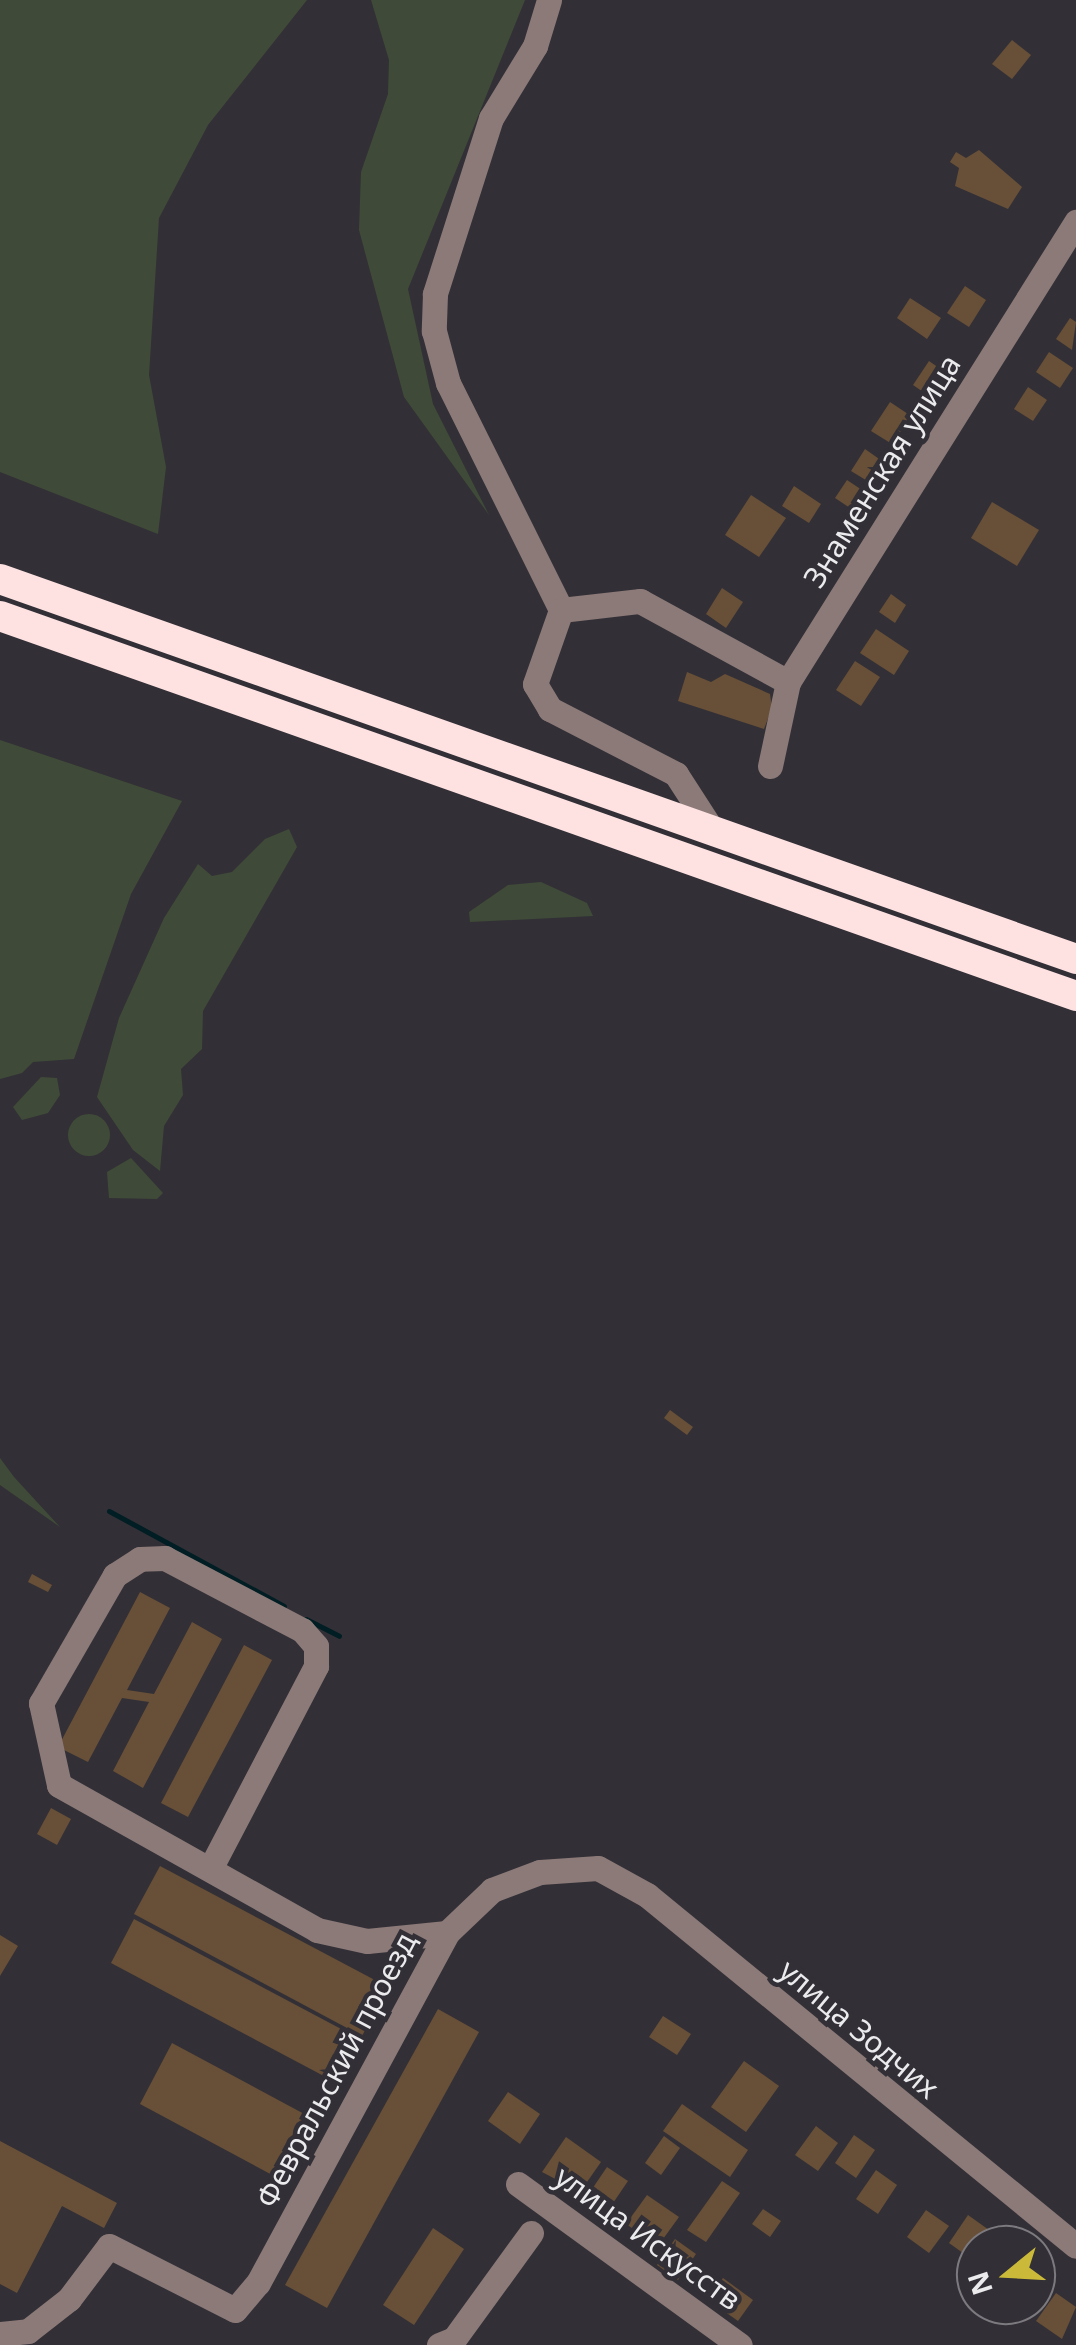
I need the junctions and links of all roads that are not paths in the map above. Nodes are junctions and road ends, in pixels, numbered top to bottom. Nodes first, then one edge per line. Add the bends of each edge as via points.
1 (549, 0) edge
2 (1076, 222) edge
3 (0, 579) edge
4 (561, 610) junction
5 (0, 616) edge
6 (788, 682) junction
7 (770, 766) dead end
8 (714, 833) junction
9 (1076, 959) edge
10 (1076, 996) edge
11 (598, 1868) joint
12 (210, 1869) junction
13 (447, 1932) junction
14 (518, 2184) dead end
15 (531, 2233) dead end
16 (1076, 2246) edge
17 (0, 2334) edge
18 (439, 2345) edge
19 (740, 2345) edge

1 - 4 street via 535,46 491,118 435,294 434,330 448,382
2 - 6 street, Знаменская улица
3 - 8 highway
4 - 6 street via 640,601
4 - 8 street via 536,684 550,709 676,774
5 - 10 highway
6 - 7 street, Знаменская улица
8 - 9 highway
11 - 13 street, Февральский проезд via 540,1872 492,1890
11 - 16 street, улица Зодчих via 647,1895
12 - 12 street via 58,1785 40,1703 115,1575 140,1559 164,1558 302,1630 316,1646 316,1666
12 - 13 street via 317,1930 367,1941
13 - 17 street, Февральский проезд via 258,2283 235,2310 109,2246 68,2299 28,2331
14 - 19 street, улица Искусств
15 - 18 street via 454,2339

